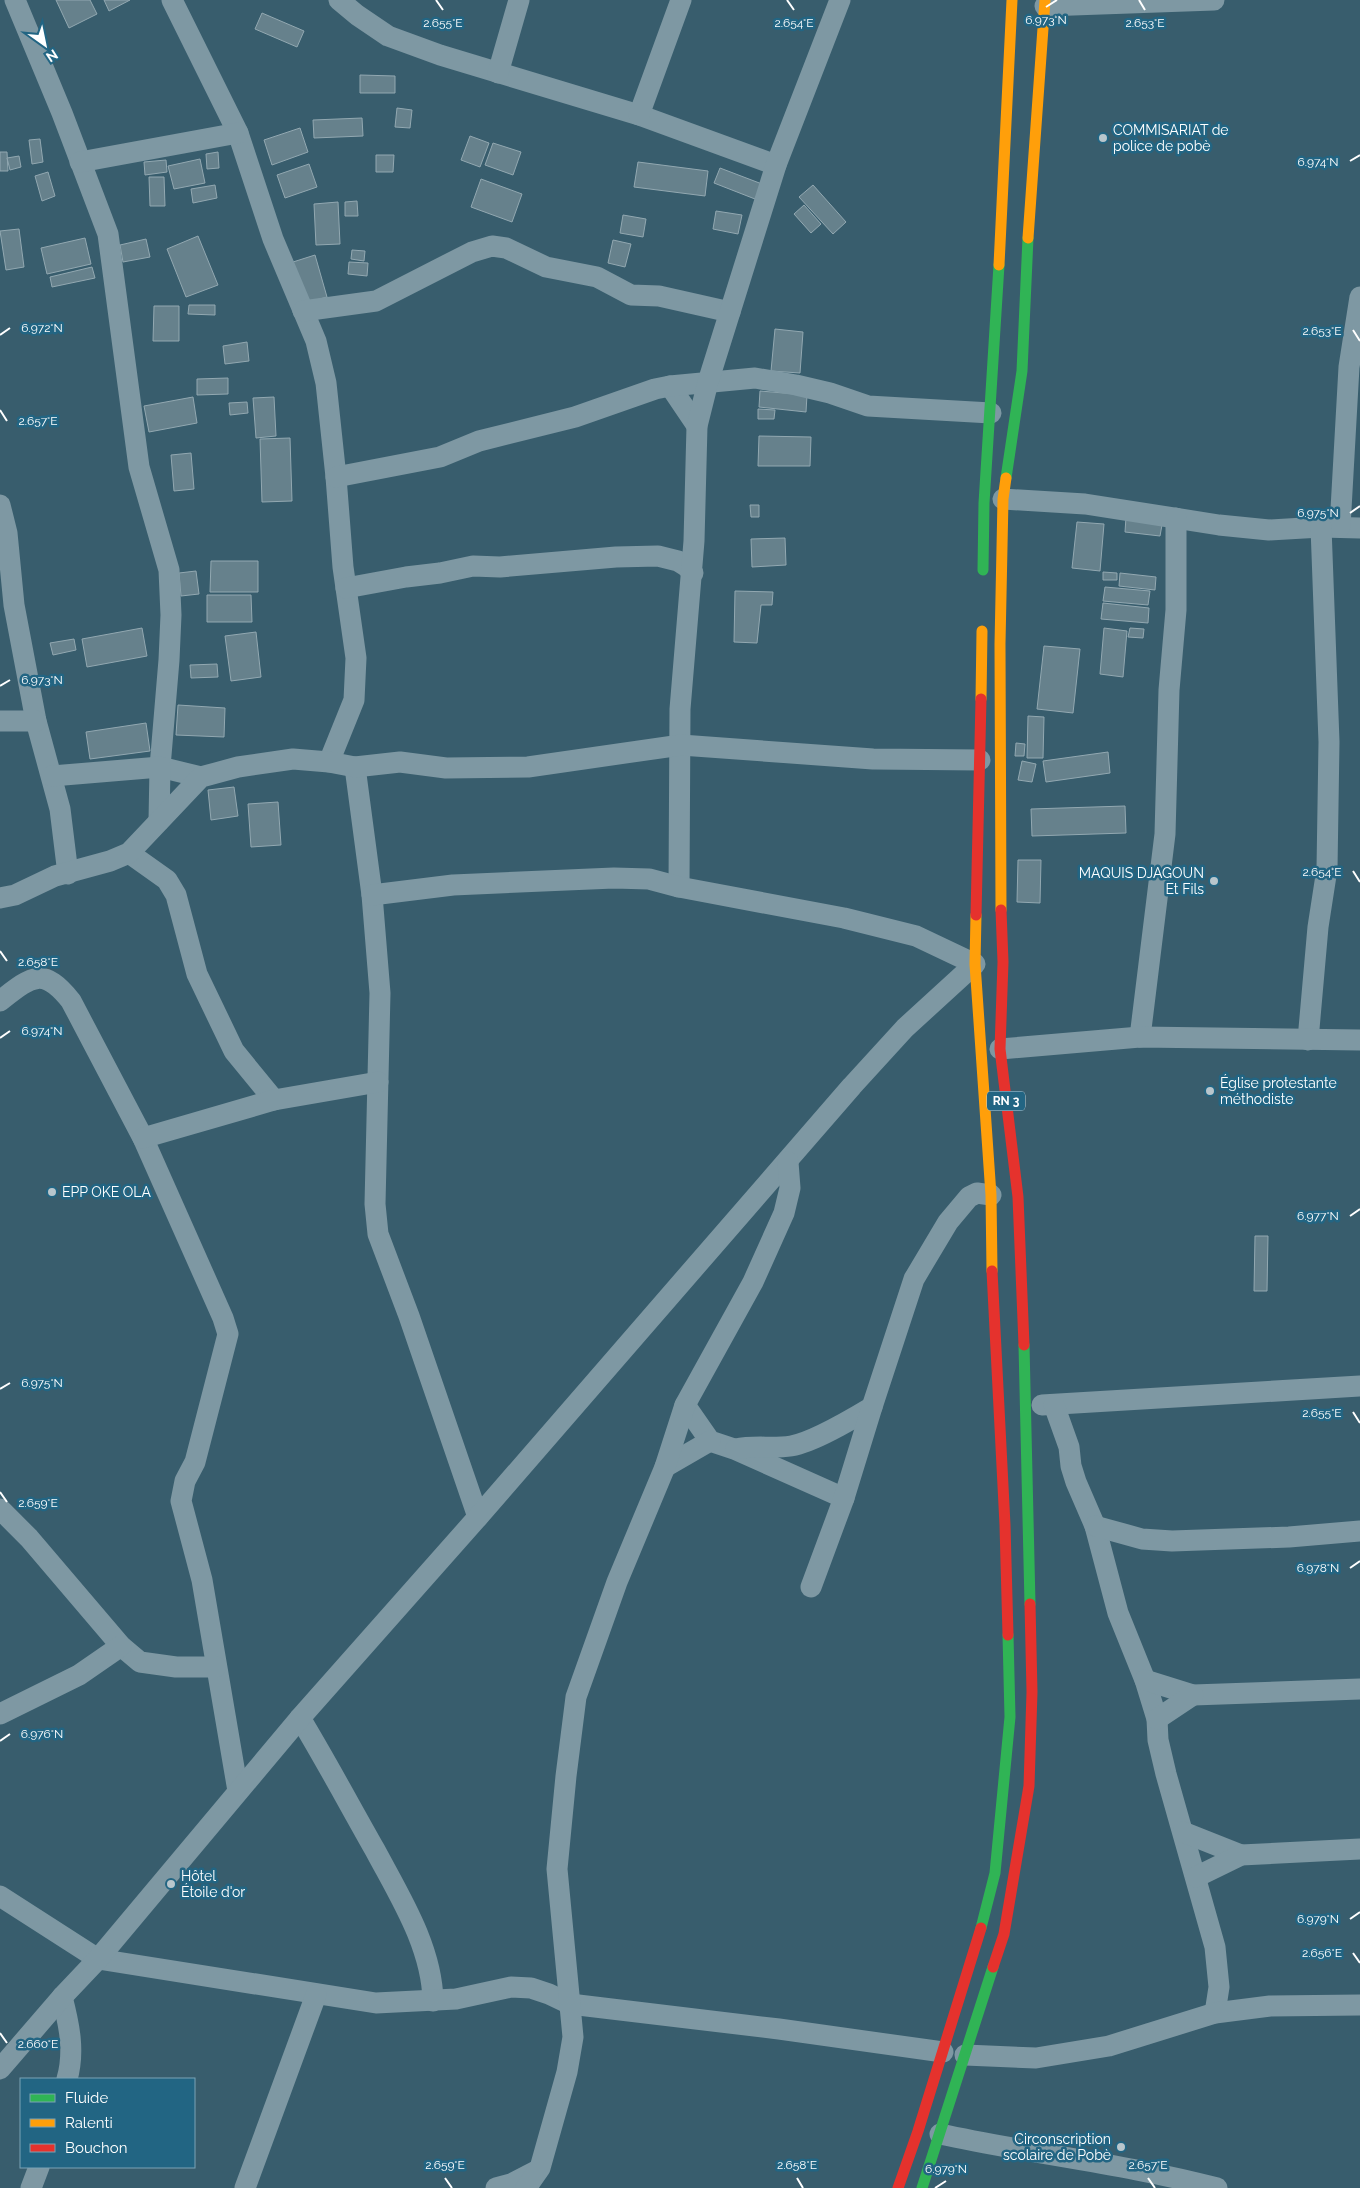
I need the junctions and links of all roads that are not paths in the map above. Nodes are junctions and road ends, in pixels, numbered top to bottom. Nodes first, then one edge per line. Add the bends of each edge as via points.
1 (15, 0) edge
2 (172, 0) edge
3 (339, 0) edge
4 (519, 0) edge
5 (681, 0) edge
6 (840, 0) edge
7 (1012, 0) edge
8 (1214, 0) edge
9 (1045, 3) edge
10 (498, 73) junction
11 (639, 115) junction
12 (238, 133) junction
13 (80, 162) junction
14 (776, 165) junction
15 (1360, 297) edge
16 (303, 310) junction
17 (730, 312) junction
18 (708, 382) junction
19 (670, 386) junction
20 (991, 413) junction
21 (697, 426) junction
22 (336, 478) junction
23 (1004, 499) junction
24 (0, 505) edge
25 (1176, 518) junction
26 (1340, 527) edge
27 (693, 573) junction
28 (983, 582) dead end
29 (346, 588) junction
30 (982, 622) dead end
31 (0, 721) edge
32 (36, 721) junction
33 (681, 745) junction
34 (980, 760) junction
35 (329, 762) junction
36 (160, 767) junction
37 (355, 767) junction
38 (52, 776) junction
39 (201, 777) junction
40 (159, 821) junction
41 (130, 853) junction
42 (68, 874) junction
43 (679, 887) junction
44 (372, 895) junction
45 (0, 898) edge
46 (975, 964) junction
47 (0, 1001) edge
48 (1140, 1037) junction
49 (1308, 1040) junction
50 (1360, 1040) edge
51 (1000, 1048) junction
52 (378, 1082) junction
53 (274, 1100) junction
54 (143, 1138) junction
55 (788, 1162) junction
56 (991, 1195) junction
57 (1360, 1386) edge
58 (685, 1405) junction
59 (1027, 1405) junction
60 (1054, 1405) junction
61 (872, 1407) junction
62 (710, 1441) junction
63 (734, 1449) junction
64 (665, 1467) junction
65 (844, 1498) junction
66 (0, 1509) edge
67 (478, 1518) junction
68 (1095, 1526) junction
69 (1360, 1531) edge
70 (810, 1587) dead end
71 (121, 1646) junction
72 (216, 1667) junction
73 (1144, 1680) junction
74 (1360, 1688) edge
75 (1193, 1695) junction
76 (0, 1714) edge
77 (300, 1718) junction
78 (1157, 1719) junction
79 (238, 1791) junction
80 (1183, 1832) junction
81 (1360, 1849) edge
82 (1241, 1855) junction
83 (1196, 1877) junction
84 (0, 1896) edge
85 (98, 1959) junction
86 (316, 1995) junction
87 (62, 1997) junction
88 (433, 2001) junction
89 (570, 2004) junction
90 (1360, 2005) edge
91 (1215, 2013) junction
92 (943, 2052) junction
93 (965, 2054) junction
94 (0, 2069) edge
95 (67, 2078) edge
96 (940, 2134) junction
97 (39, 2168) edge
98 (540, 2168) junction
99 (1170, 2182) edge
100 (31, 2188) edge
101 (245, 2188) edge
102 (496, 2188) edge
103 (526, 2188) edge
104 (898, 2188) edge
105 (922, 2188) edge
106 (1217, 2188) edge

1 - 13 street
2 - 12 street
3 - 10 street via 388,36
4 - 10 street
5 - 11 street
6 - 14 street
7 - 20 main road
8 - 9 street
9 - 23 main road, RN 3 via 1022,371
10 - 11 street
11 - 14 street
12 - 13 street
12 - 16 street via 273,239
13 - 36 street via 108,234 140,468 169,570 169,660
14 - 17 street
15 - 26 street via 1349,367
16 - 17 street via 376,301 472,252 492,246 506,248 546,267 597,277 631,294 659,296
16 - 22 street via 316,341 326,383
17 - 18 street
18 - 19 street
18 - 20 street via 755,378 830,393 868,406
18 - 21 street
19 - 21 street
19 - 22 street via 575,417 479,441 440,457
20 - 28 main road via 984,503
21 - 27 street
22 - 29 street
23 - 25 street via 1084,504
23 - 51 main road, RN 3 via 1000,644
24 - 32 street via 7,533 14,605
25 - 26 street via 1269,530
25 - 48 street via 1176,610 1169,690 1165,834
26 - 49 street via 1329,742 1327,869 1318,927
27 - 29 street via 678,562 658,556 616,557 500,567 473,566
27 - 33 street via 680,709
29 - 35 street via 356,658 356,686 354,700
30 - 34 main road, RN 3
31 - 32 street
32 - 38 street
33 - 34 street via 873,758
33 - 37 street via 528,767 446,768 400,762
33 - 43 street
34 - 46 main road, RN 3
35 - 37 street
35 - 39 street via 293,759 238,767
36 - 38 street
36 - 39 street
36 - 40 street
37 - 44 street
38 - 42 street via 60,808
39 - 40 street
40 - 41 street
41 - 42 street
41 - 53 street via 167,880 176,895 197,974 234,1051
42 - 45 street
43 - 44 street via 648,879 614,878 453,884
43 - 46 street via 844,918 916,936
44 - 52 street via 380,993
46 - 55 street via 905,1028
46 - 56 main road, RN 3
47 - 54 street via 23,983 42,978 57,984 72,1001
48 - 49 street
48 - 51 street
49 - 50 street
51 - 59 main road, RN 3 via 1018,1197
52 - 53 street
52 - 67 street via 375,1204 378,1234
53 - 54 street
54 - 72 street via 224,1318 228,1334 195,1462 185,1481 181,1501 202,1580
55 - 58 street via 790,1188 784,1213 753,1282
55 - 67 street
56 - 61 street via 977,1193 969,1197 948,1222 914,1279
56 - 92 main road, RN 3 via 1010,1717 995,1873
57 - 60 street
58 - 62 street
58 - 64 street
59 - 60 street
59 - 93 main road, RN 3 via 1032,1692 1029,1786 1004,1934
60 - 68 street via 1069,1447 1076,1482
61 - 63 street via 791,1446
61 - 65 street
62 - 63 street
62 - 64 street
63 - 65 street
64 - 89 street via 617,1582 576,1697 557,1870
65 - 70 street
66 - 71 street via 29,1538
67 - 77 street
68 - 69 street via 1142,1539 1172,1540 1289,1537
68 - 73 street via 1118,1613
71 - 72 street via 140,1662 176,1667
71 - 76 street via 79,1675
72 - 79 street
73 - 75 street
73 - 78 street
74 - 75 street
75 - 78 street
77 - 79 street
77 - 88 street via 338,1780 396,1888 427,1956 433,1979
78 - 80 street via 1158,1740
79 - 85 street
80 - 82 street
80 - 83 street
81 - 82 street
82 - 83 street
83 - 91 street via 1215,1947 1219,1987
84 - 85 street
85 - 86 street
85 - 87 street
86 - 88 street via 376,2003
86 - 101 street
87 - 94 street
87 - 95 street via 71,2033
88 - 89 street via 511,1987 531,1988
89 - 92 street
89 - 98 street via 573,2038 567,2072
90 - 91 street via 1270,2006
91 - 93 street via 1108,2046 1036,2058
92 - 104 main road, RN 3
93 - 96 main road, RN 3
96 - 99 street
96 - 105 main road, RN 3
97 - 100 street
98 - 102 street via 511,2184
98 - 103 street
99 - 106 street

